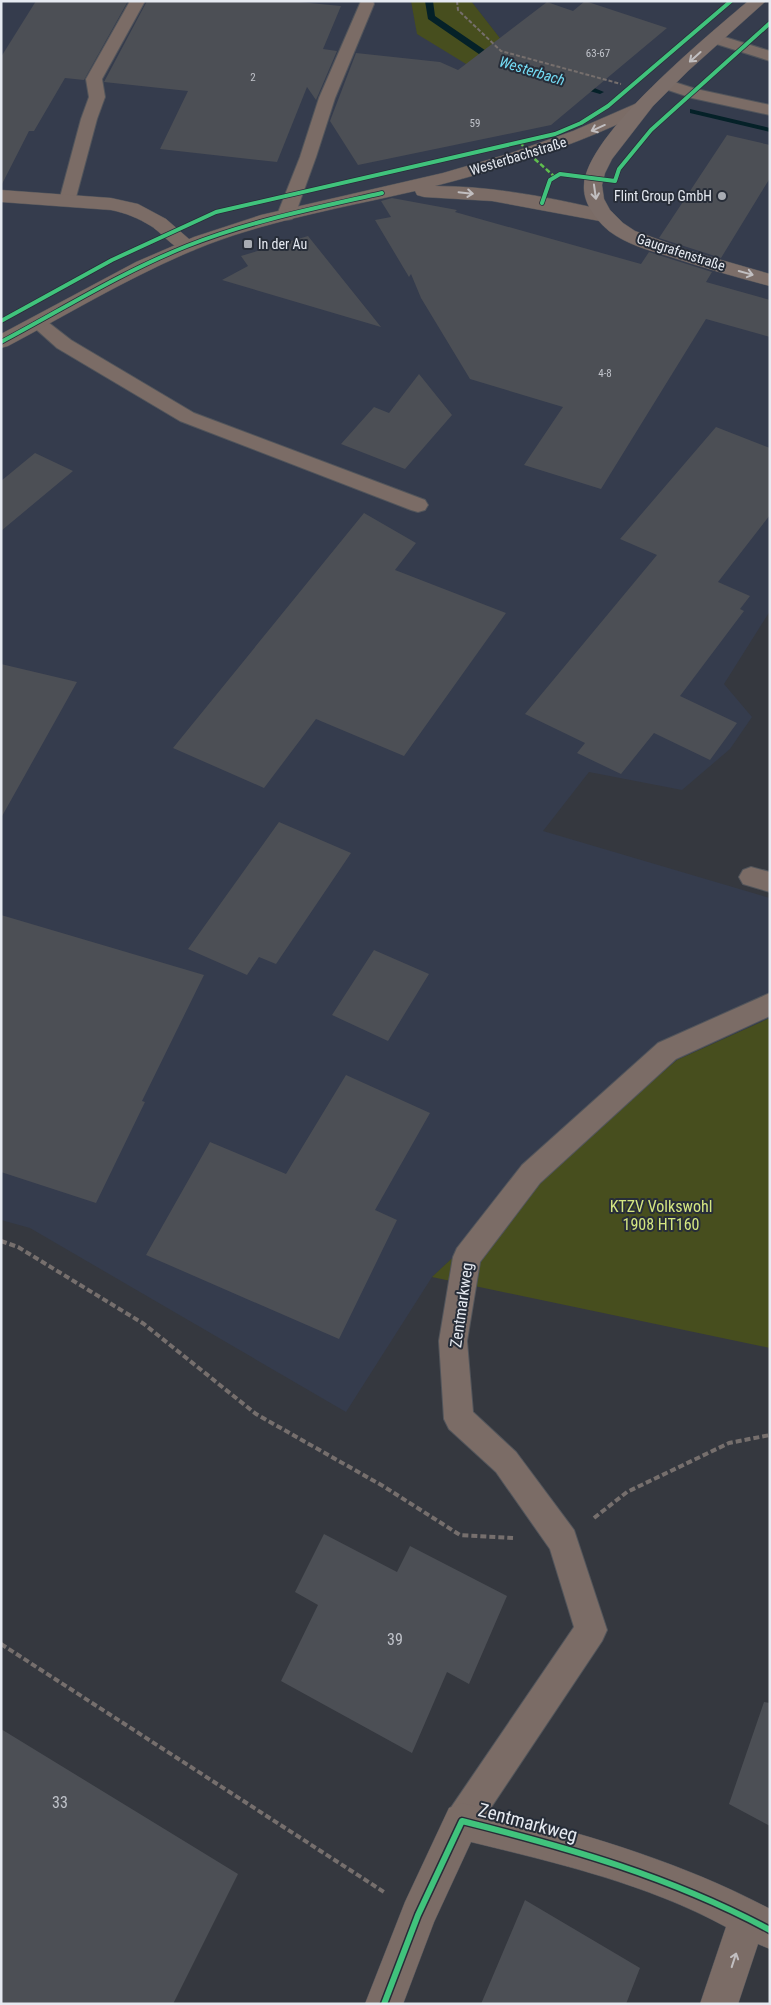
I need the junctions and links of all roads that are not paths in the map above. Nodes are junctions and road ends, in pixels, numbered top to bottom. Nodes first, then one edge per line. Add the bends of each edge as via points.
1 (138, 1) edge
2 (758, 1) edge
3 (367, 4) dead end
4 (715, 39) junction
5 (770, 56) edge
6 (665, 84) junction
7 (642, 106) junction
8 (770, 110) edge
9 (382, 193) junction
10 (1, 196) edge
11 (67, 201) junction
12 (286, 215) junction
13 (605, 216) junction
14 (187, 246) junction
15 (770, 280) edge
16 (38, 323) junction
17 (1, 342) edge
18 (418, 505) dead end
19 (770, 1004) edge
20 (462, 1821) junction
21 (759, 1924) edge
22 (384, 2004) edge
23 (719, 2004) edge

1 - 11 lane via 94,79 97,97
2 - 4 main road, Westerbachstraße
3 - 12 lane via 327,98
4 - 5 lane
4 -> 6 main road, Westerbachstraße
6 - 7 main road, Westerbachstraße
6 - 8 lane
7 -> 9 street, Westerbachstraße via 558,145
7 -> 13 main road, Gaugrafenstraße via 611,146 594,178 596,203
9 - 12 street, Westerbachstraße
9 -> 13 street, Westerbachstraße via 456,192 542,203
10 - 11 street
11 - 14 street via 131,208 153,219
12 - 14 street, Westerbachstraße
13 -> 15 main road, Gaugrafenstraße via 642,241
14 - 16 street, Westerbachstraße via 131,272
16 - 17 street, Westerbachstraße
16 - 18 lane via 64,344 187,416
19 - 20 lane, Zentmarkweg via 667,1051 531,1174 467,1257 454,1341 459,1419 506,1462 563,1541 591,1630
20 - 21 street, Zentmarkweg via 589,1854 663,1880
20 - 22 street, Zentmarkweg via 418,1914
23 -> 21 street, Zentmarkweg

